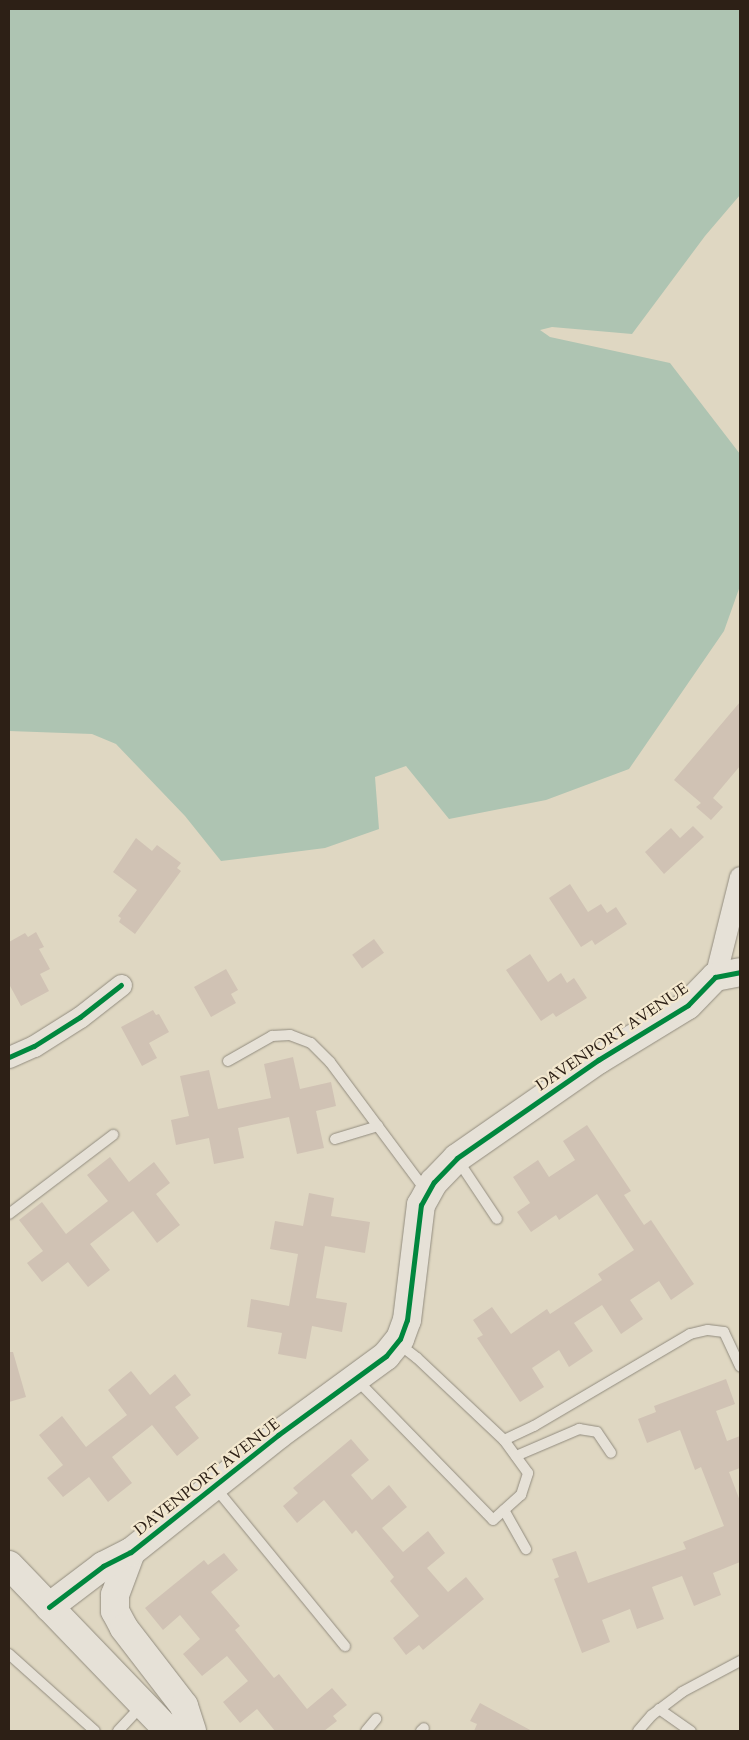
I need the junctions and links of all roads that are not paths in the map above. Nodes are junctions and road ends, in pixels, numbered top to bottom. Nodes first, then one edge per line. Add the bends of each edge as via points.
1 (740, 877) edge
2 (728, 975) edge
3 (121, 985) dead end
4 (9, 1057) edge
5 (228, 1061) dead end
6 (378, 1126) junction
7 (113, 1135) dead end
8 (335, 1139) dead end
9 (457, 1158) junction
10 (427, 1193) junction
11 (9, 1214) edge
12 (497, 1219) dead end
13 (397, 1342) junction
14 (740, 1367) edge
15 (356, 1379) junction
16 (504, 1440) junction
17 (611, 1453) dead end
18 (516, 1456) junction
19 (214, 1486) junction
20 (504, 1510) junction
21 (526, 1549) dead end
22 (131, 1552) junction
23 (9, 1565) edge
24 (49, 1607) junction
25 (345, 1646) dead end
26 (9, 1654) edge
27 (740, 1660) edge
28 (141, 1706) junction
29 (659, 1710) junction
30 (376, 1719) dead end
31 (95, 1731) edge
32 (118, 1731) edge
33 (169, 1731) edge
34 (192, 1731) edge
35 (366, 1731) edge
36 (638, 1731) edge
37 (691, 1731) edge

1 - 2 street
2 - 9 street, DAVENPORT AVENUE
3 - 4 street via 80,1017 34,1046
5 - 6 lane via 272,1036 290,1035 311,1043 330,1062
6 - 8 lane
6 - 10 lane
7 - 11 lane
9 - 10 street, DAVENPORT AVENUE
9 - 12 lane
10 - 13 street, DAVENPORT AVENUE via 421,1205 407,1320
13 - 15 street, DAVENPORT AVENUE via 386,1356
13 - 16 lane
14 - 16 lane via 724,1332 708,1330 690,1334 534,1426
15 - 19 street, DAVENPORT AVENUE
15 - 20 lane via 493,1520
16 - 18 lane
17 - 18 lane via 597,1432 579,1429
18 - 20 lane via 528,1473 521,1495
19 - 22 street, DAVENPORT AVENUE
19 - 25 lane
20 - 21 lane
22 - 24 street, DAVENPORT AVENUE via 103,1566
22 - 34 street, DAVENPORT AVENUE via 114,1595 115,1611 124,1628 184,1706
23 - 24 street
24 - 28 street
26 - 31 lane
27 - 29 lane via 682,1692
28 - 32 lane
28 - 33 street
29 - 36 lane
29 - 37 lane
30 - 35 lane

